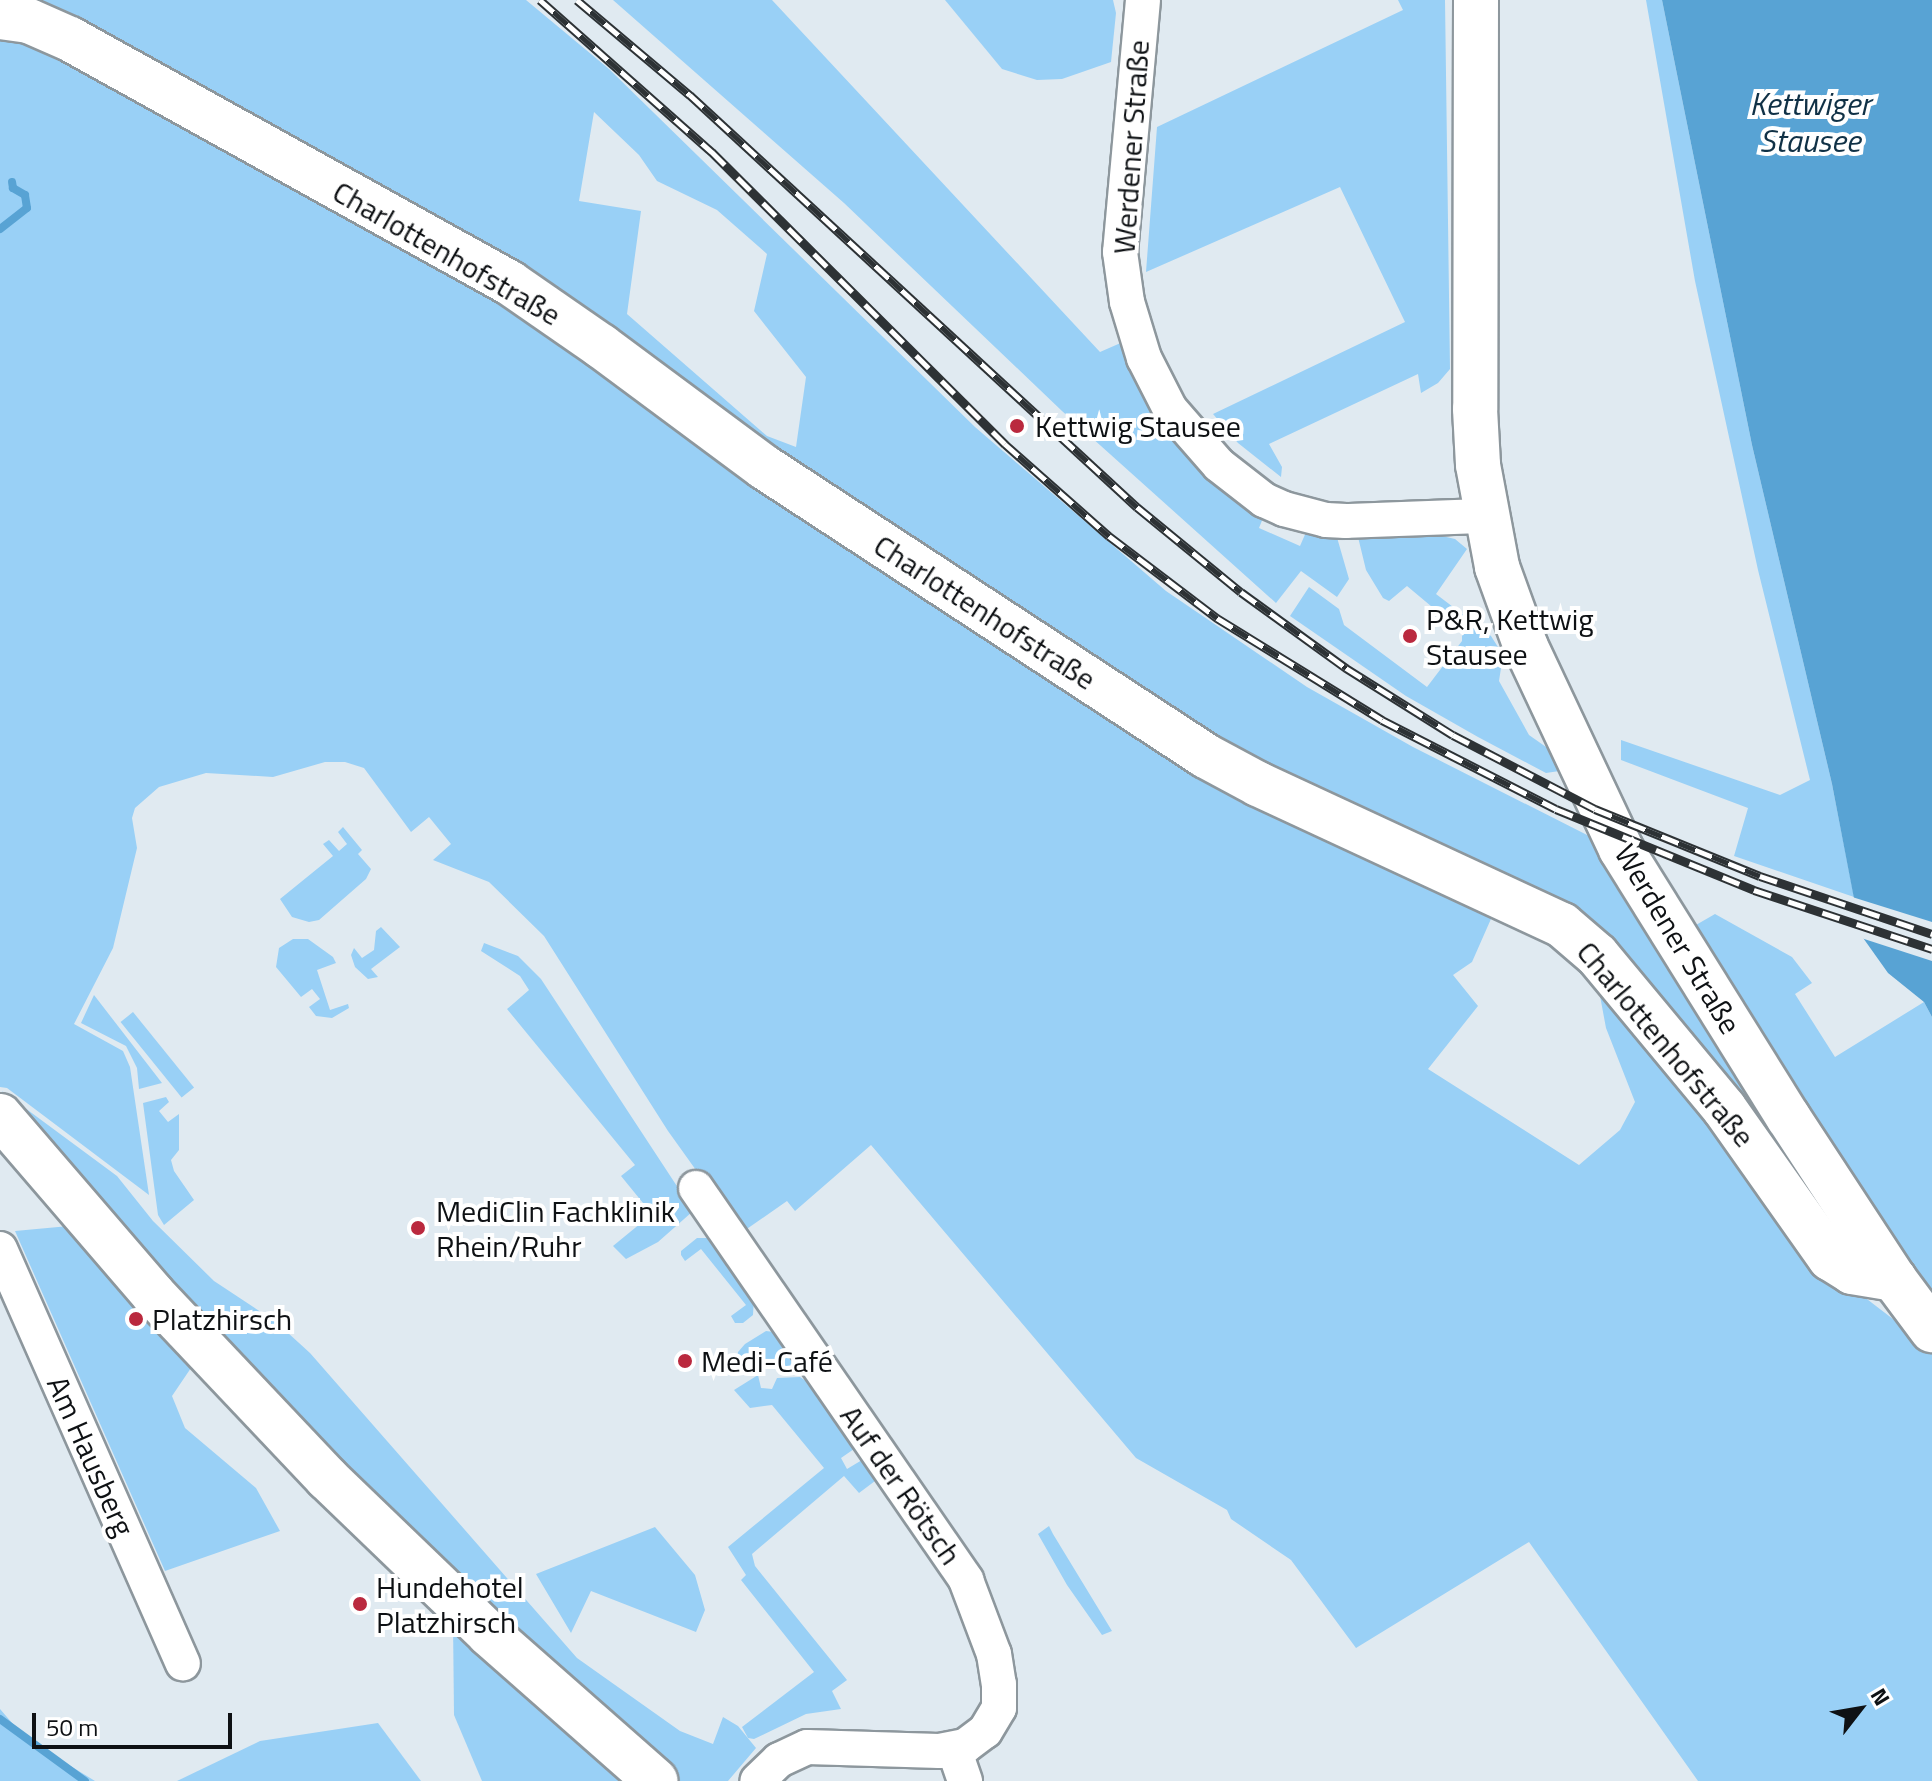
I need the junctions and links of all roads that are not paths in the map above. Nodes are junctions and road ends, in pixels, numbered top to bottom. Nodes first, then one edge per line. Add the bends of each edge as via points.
1 (1143, 0) edge
2 (1476, 0) edge
3 (0, 17) edge
4 (1485, 516) junction
5 (0, 1116) edge
6 (696, 1188) dead end
7 (0, 1249) edge
8 (1894, 1279) junction
9 (1932, 1330) edge
10 (183, 1663) dead end
11 (960, 1765) edge
12 (656, 1781) edge
13 (757, 1781) edge

1 - 4 street, Werdener Straße via 1120,252 1127,302 1144,358 1170,409 1219,465 1284,509 1346,521
2 - 4 main road, Werdener Straße via 1474,377
3 - 8 main road, Charlottenhofstraße via 40,25 70,39 510,283 764,467 1206,756 1562,925 1597,955 1724,1108 1835,1263 1852,1272
4 - 8 main road, Werdener Straße via 1526,647 1621,849
5 - 12 main road via 154,1295 327,1478 499,1643
6 - 11 street, Auf der Rötsch via 969,1585 994,1654 1000,1700
7 - 10 street, Am Hausberg
8 - 9 main road, Werdener Straße
11 - 13 street, Auf der Rötsch via 807,1747 779,1760

